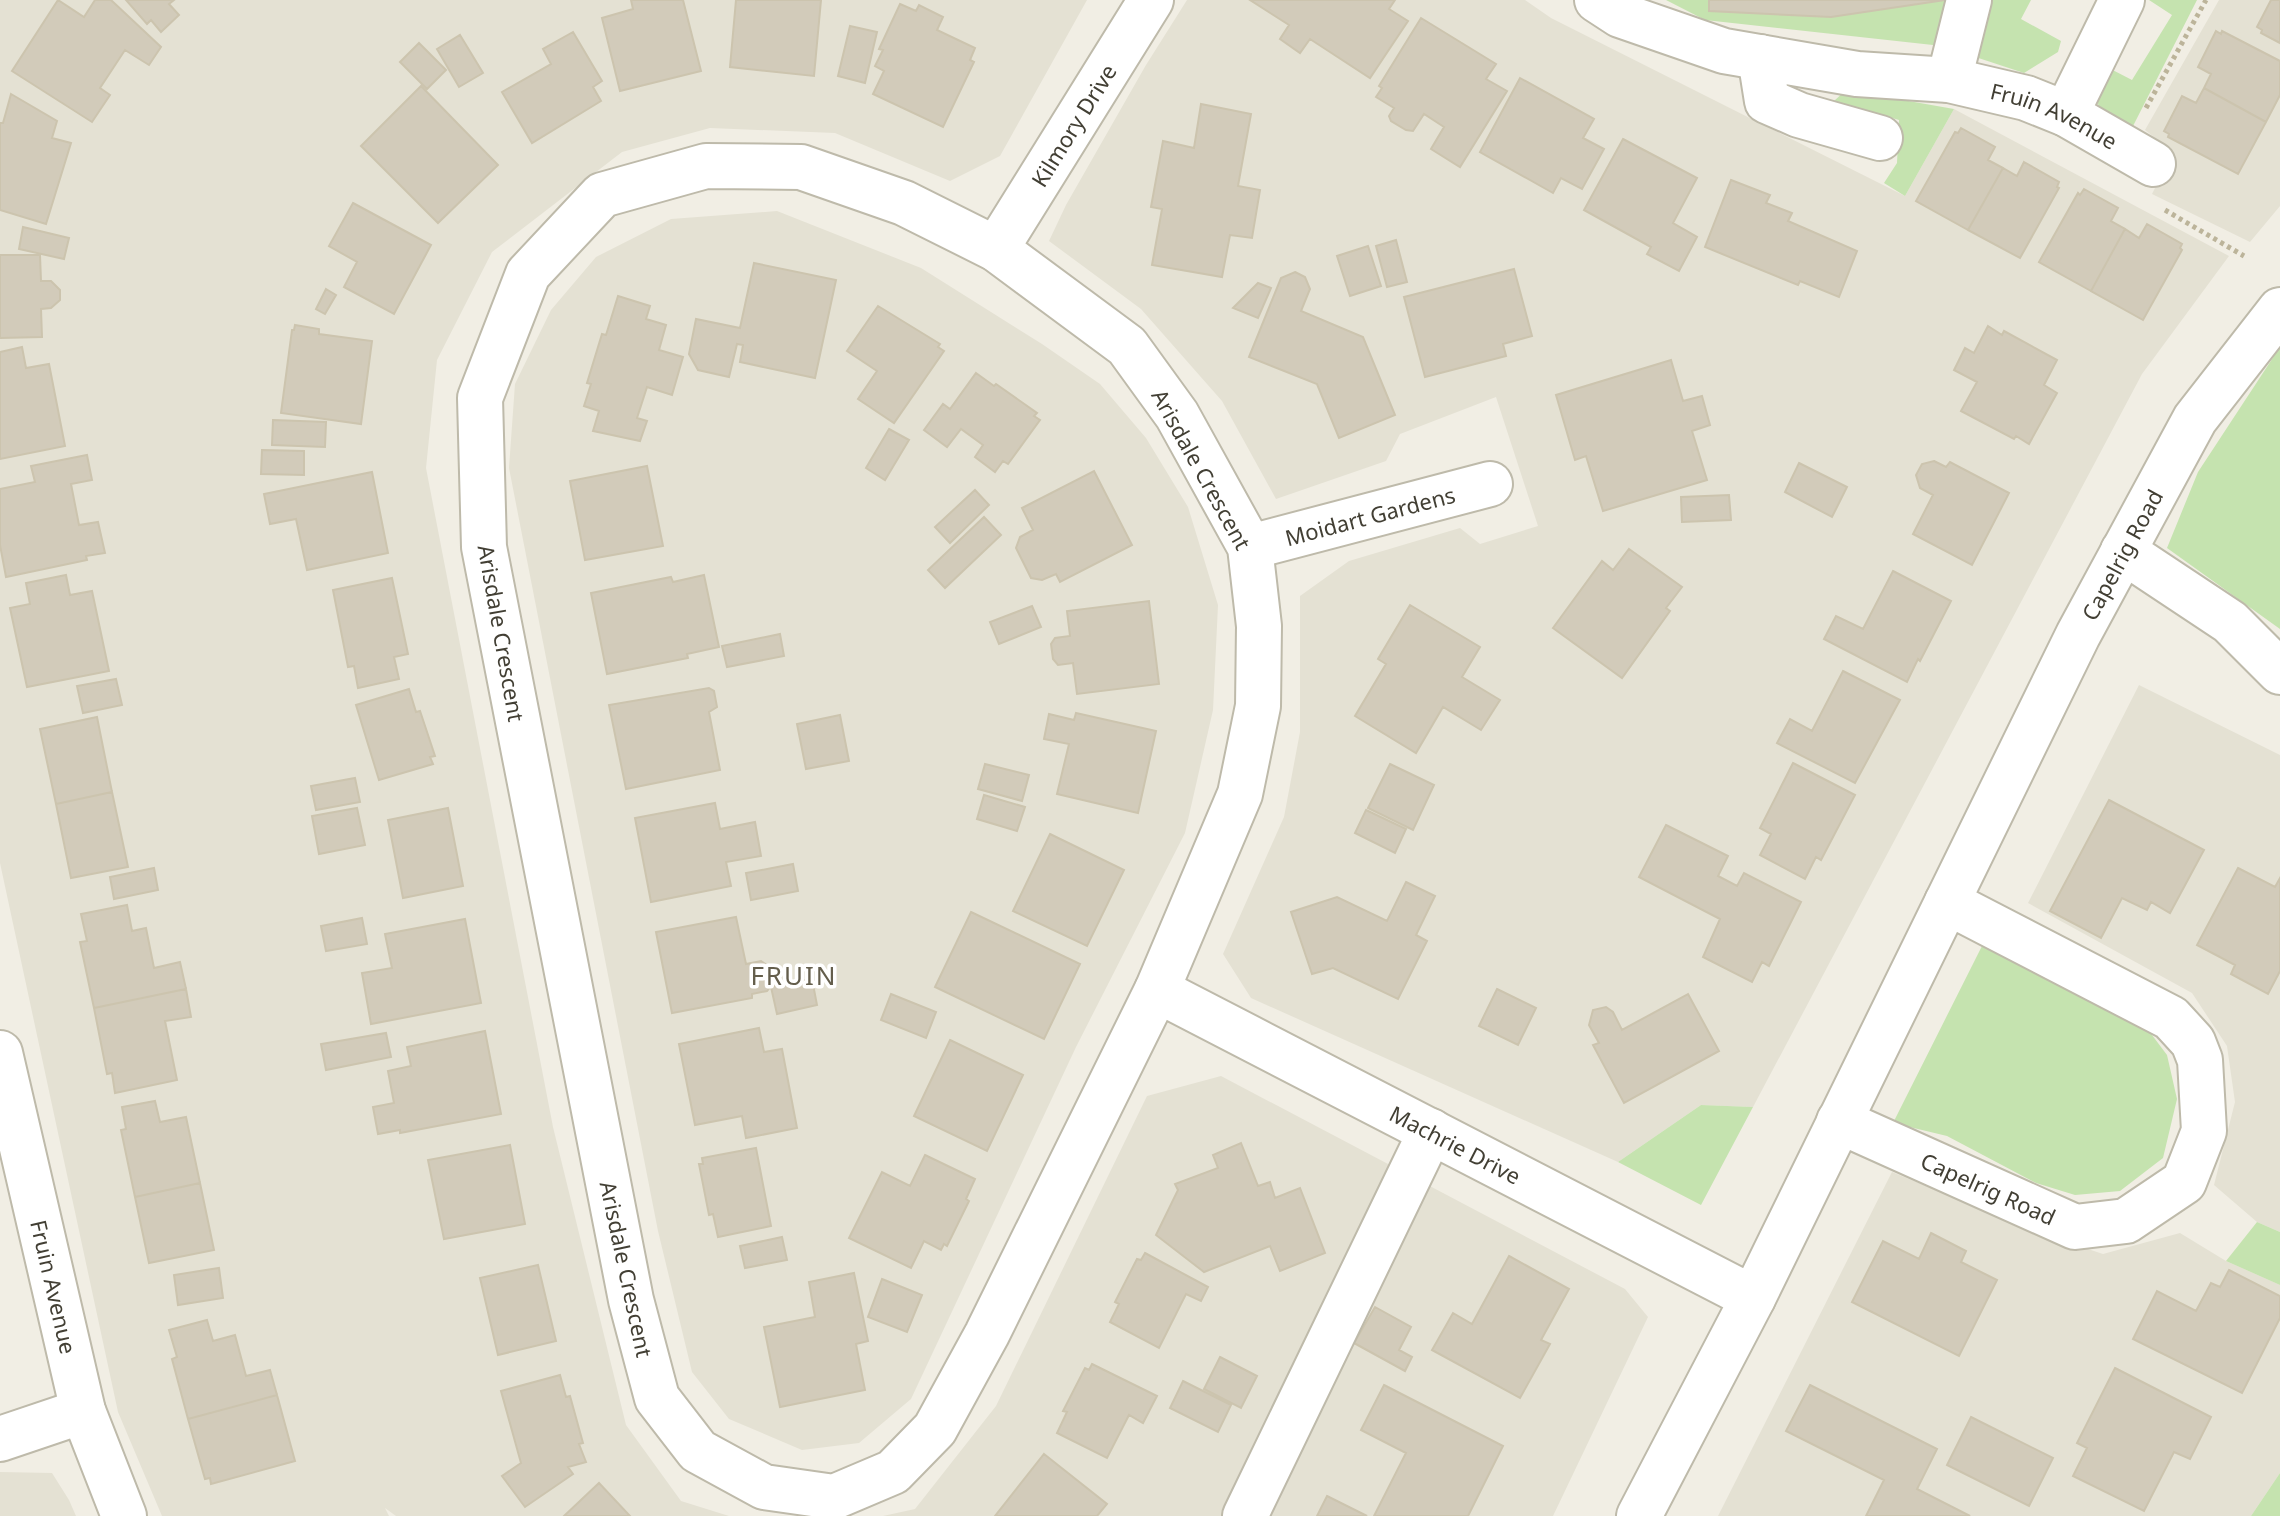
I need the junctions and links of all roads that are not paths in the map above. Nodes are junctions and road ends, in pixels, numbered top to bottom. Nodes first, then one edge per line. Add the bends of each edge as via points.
1 (1151, 0) edge
2 (1597, 0) edge
3 (1969, 0) edge
4 (2122, 0) edge
5 (1760, 57) junction
6 (1949, 80) junction
7 (2066, 114) junction
8 (1880, 138) dead end
9 (2138, 156) road end
10 (996, 249) junction
11 (2280, 310) edge
12 (1490, 484) dead end
13 (1250, 547) junction
14 (2123, 551) junction
15 (2280, 672) edge
16 (1947, 902) junction
17 (1157, 990) junction
18 (0, 1053) edge
19 (1839, 1121) junction
20 (1431, 1131) junction
21 (1753, 1298) junction
22 (83, 1411) junction
23 (0, 1439) edge
24 (124, 1516) edge
25 (1245, 1516) edge
26 (1639, 1516) edge

1 - 10 street, Kilmory Drive
2 - 5 street, Fruin Avenue via 1620,15 1724,51
3 - 6 street
4 - 7 street
5 - 6 street, Fruin Avenue via 1857,74
5 - 8 street via 1767,101
6 - 7 street, Fruin Avenue via 2026,98
7 - 9 street, Fruin Avenue
10 - 13 street, Arisdale Crescent via 1127,346 1177,415
10 - 17 street, Arisdale Crescent via 904,203 801,167 706,166 602,195 528,274 480,398 484,547 631,1300 657,1398 698,1451 764,1487 834,1497 893,1472 935,1429
11 - 14 street, Capelrig Road via 2195,419
12 - 13 street, Moidart Gardens
13 - 17 street, Arisdale Crescent via 1259,626 1258,706 1240,794
14 - 15 street via 2230,622
14 - 16 street, Capelrig Road
16 - 19 street, Capelrig Road
16 - 19 street, Capelrig Road via 2171,1018 2193,1042 2200,1060 2204,1131 2184,1182 2126,1221 2075,1227
17 - 20 street, Machrie Drive
18 - 22 street, Fruin Avenue
19 - 21 street, Capelrig Road
20 - 21 street, Machrie Drive
20 - 25 street
21 - 26 street, Capelrig Road
22 - 23 street
22 - 24 street, Fruin Avenue

